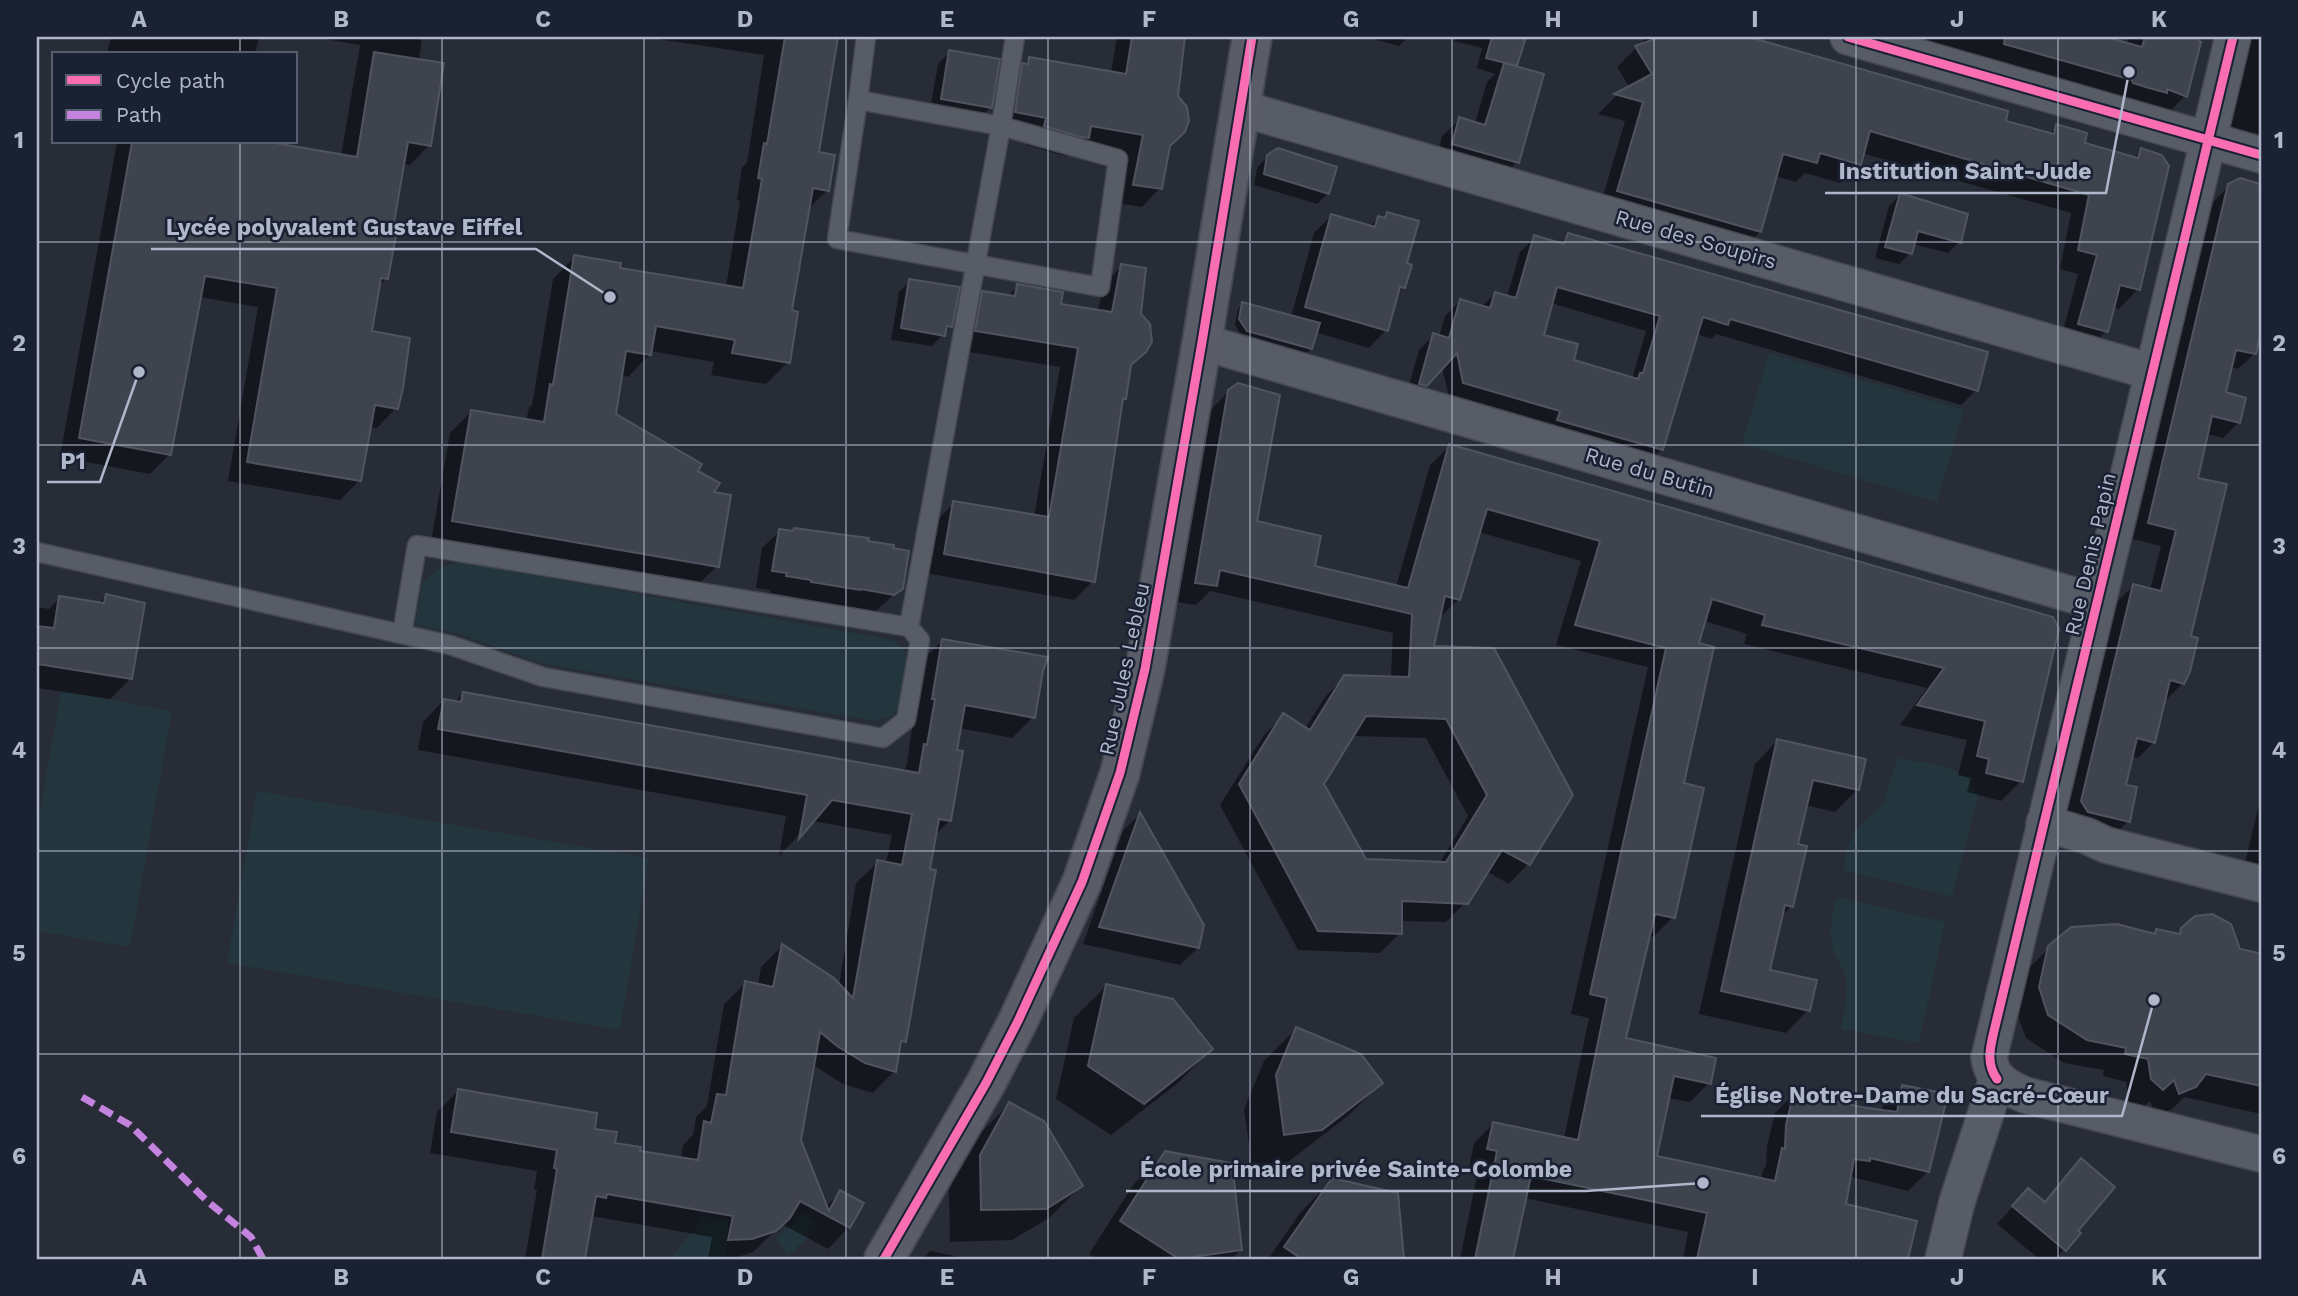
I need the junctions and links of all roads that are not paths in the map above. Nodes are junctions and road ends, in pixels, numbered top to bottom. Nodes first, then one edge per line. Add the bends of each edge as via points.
1 (866, 37) edge
2 (1014, 37) edge
3 (1252, 37) edge
4 (1848, 37) edge
5 (2233, 37) edge
6 (858, 100) junction
7 (1240, 108) junction
8 (1000, 126) junction
9 (2208, 140) junction
10 (2261, 155) edge
11 (975, 265) junction
12 (1202, 342) junction
13 (2152, 372) junction
14 (37, 552) edge
15 (2097, 602) junction
16 (909, 627) junction
17 (402, 634) junction
18 (2044, 823) junction
19 (2261, 884) edge
20 (1997, 1079) junction
21 (2261, 1154) edge
22 (884, 1259) edge
23 (1943, 1259) edge

1 - 6 lane
2 - 8 lane
3 - 7 main road, Rue Jules Lebleu
4 - 9 street
5 - 9 street, Rue Denis Papin
6 - 8 lane
6 - 11 lane via 837,239
7 - 12 main road, Rue Jules Lebleu
7 - 13 street, Rue des Soupirs
8 - 11 lane
8 - 11 lane via 1118,159 1100,287
9 - 10 street
9 - 13 street, Rue Denis Papin
11 - 16 lane
12 - 15 street, Rue du Butin
12 - 22 main road, Rue Jules Lebleu via 1145,668 1107,813 1018,1021
13 - 15 street, Rue Denis Papin
14 - 17 lane
15 - 18 street, Rue Denis Papin
16 - 17 lane via 417,545
16 - 17 lane via 920,640 906,720 883,738 543,677
18 - 19 street via 2106,845
18 - 20 street, Rue Denis Papin via 1990,1050 1990,1065
20 - 21 street via 2038,1099
20 - 23 street, Rue Denis Papin

